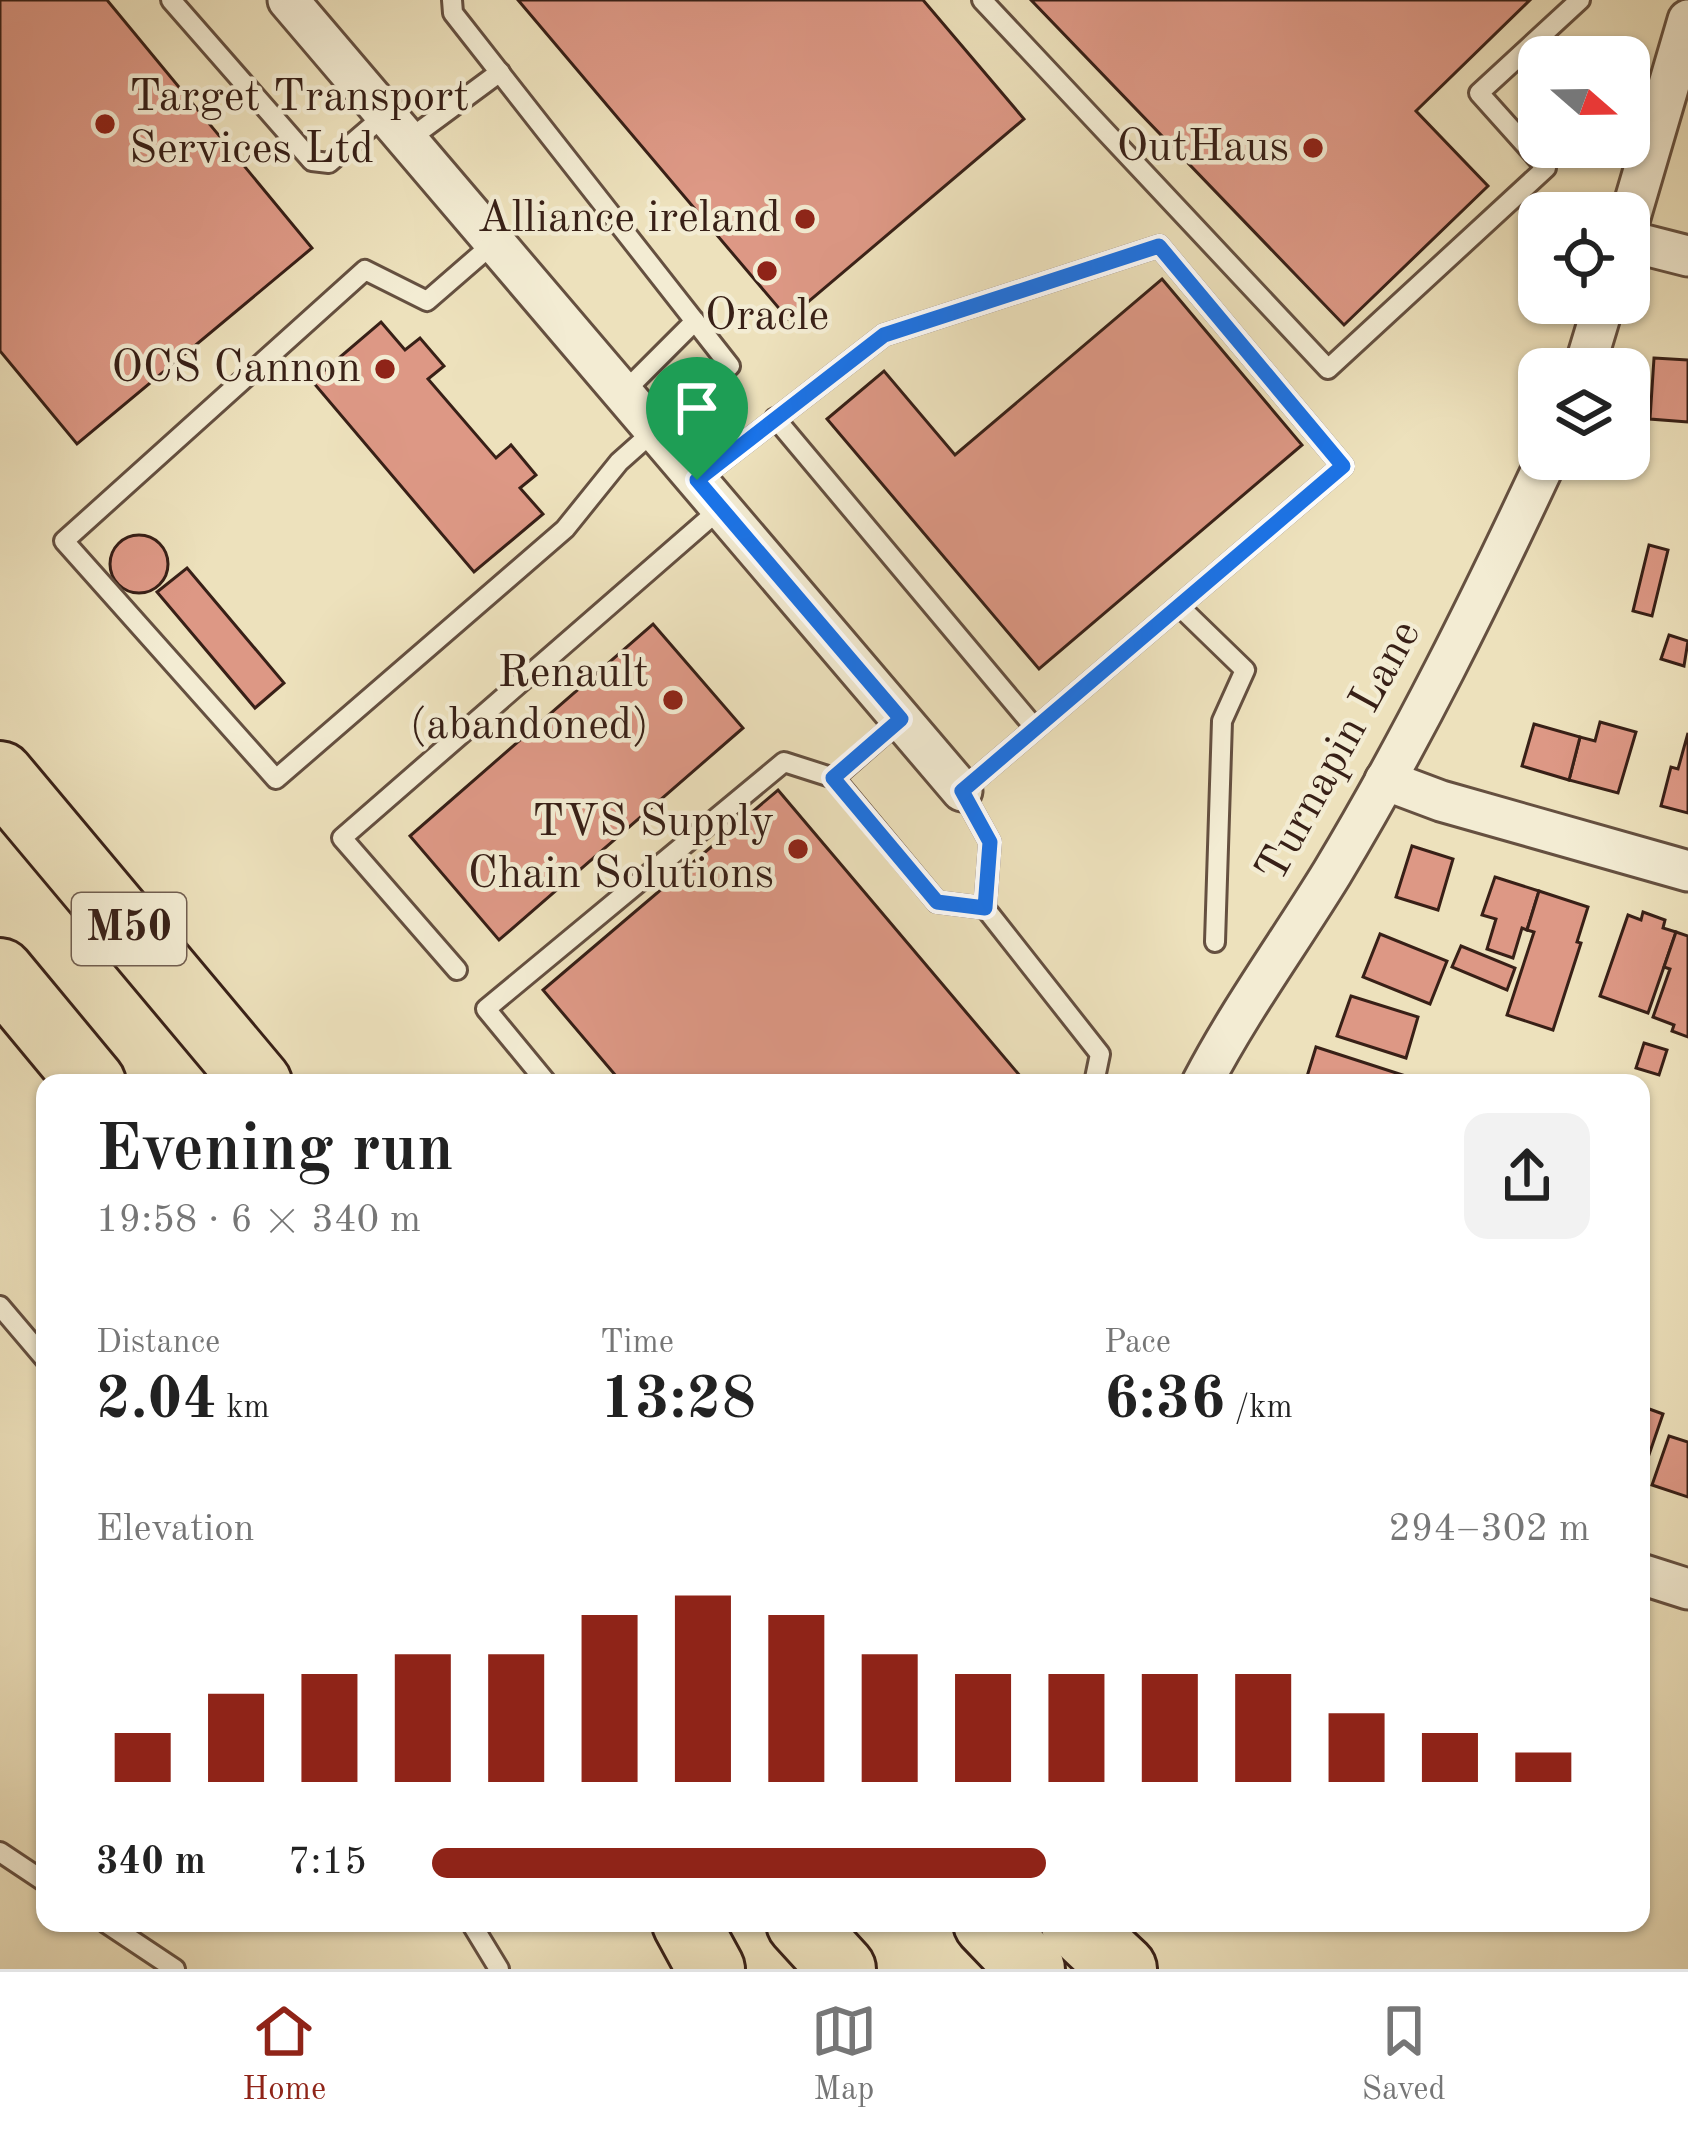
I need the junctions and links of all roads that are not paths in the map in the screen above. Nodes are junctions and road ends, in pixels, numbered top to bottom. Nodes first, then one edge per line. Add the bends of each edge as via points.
1 (171, 0) edge
2 (289, 0) edge
3 (452, 0) edge
4 (982, 0) edge
5 (1580, 0) edge
6 (1688, 20) edge
7 (500, 72) junction
8 (397, 127) junction
9 (1638, 192) edge
10 (495, 242) junction
11 (1650, 246) edge
12 (1688, 256) edge
13 (695, 321) junction
14 (730, 366) dead end
15 (623, 393) junction
16 (775, 418) junction
17 (655, 430) junction
18 (1536, 480) edge
19 (709, 494) junction
20 (1179, 606) junction
21 (901, 719) junction
22 (1035, 728) junction
23 (0, 775) edge
24 (833, 778) junction
25 (1385, 780) junction
26 (962, 791) junction
27 (1688, 871) edge
28 (985, 908) junction
29 (1215, 942) dead end
30 (457, 970) dead end
31 (0, 971) edge
32 (85, 1074) edge
33 (250, 1074) edge
34 (540, 1074) edge
35 (1096, 1074) edge
36 (1207, 1074) edge
37 (0, 1306) edge
38 (36, 1348) edge
39 (1650, 1577) edge
40 (1688, 1589) edge
41 (0, 1852) edge
42 (36, 1876) edge
43 (120, 1932) edge
44 (477, 1932) edge
45 (691, 1932) edge
46 (790, 1932) edge
47 (808, 1932) edge
48 (996, 1932) edge
49 (1084, 1932) edge
50 (175, 1969) edge
51 (499, 1969) edge
52 (711, 1969) edge
53 (814, 1969) edge
54 (842, 1969) edge
55 (1031, 1969) edge
56 (1123, 1969) edge

1 - 8 lane via 312,161 329,163
2 - 8 street
3 - 7 lane via 453,13
4 - 5 lane via 1328,370 1546,168 1479,93
6 - 9 street
7 - 8 lane
7 - 13 lane
8 - 10 street
10 - 15 street
10 - 17 lane via 427,301 365,270 64,541 275,779 565,529
11 - 12 street
13 - 14 lane
13 - 15 lane
15 - 17 street
16 - 19 lane
16 - 20 lane via 884,335 1159,246 1343,466
16 - 22 lane
17 - 19 street
18 - 25 street, Turnapin Lane
19 - 21 street
19 - 30 lane via 342,838
20 - 22 lane
20 - 29 lane via 1245,670 1222,722
21 - 24 lane
21 - 26 street
22 - 26 lane
23 - 33 highway, M50
24 - 28 lane via 937,902
24 - 34 lane via 784,762 486,1009
25 - 27 street
25 - 36 street, Turnapin Lane
26 - 28 lane via 990,842
28 - 35 lane via 1100,1054
31 - 32 highway, M50
37 - 38 lane
39 - 40 street
41 - 42 lane
43 - 50 lane
44 - 51 lane
45 - 52 highway
46 - 53 highway
47 - 54 highway
48 - 55 highway
49 - 56 highway

